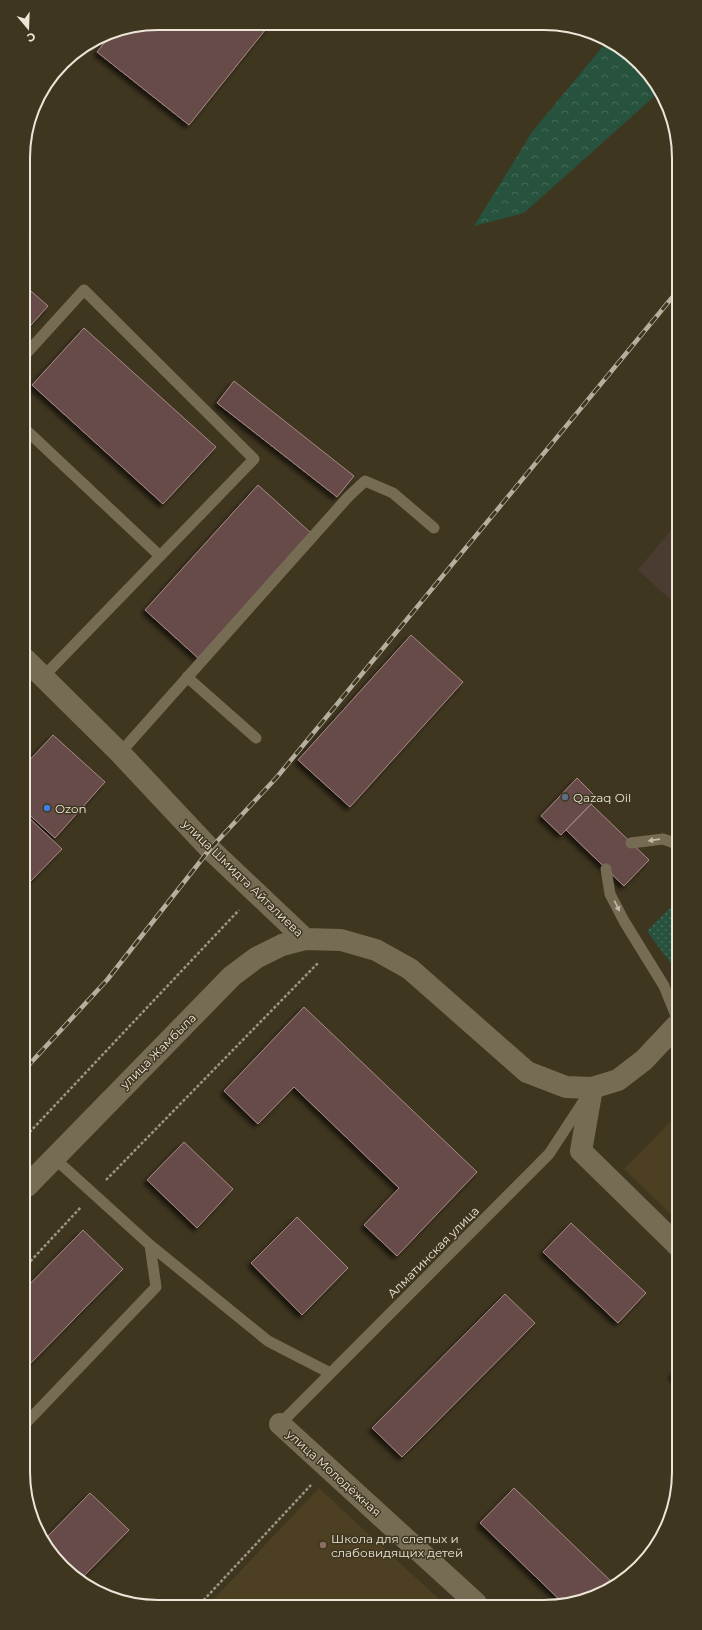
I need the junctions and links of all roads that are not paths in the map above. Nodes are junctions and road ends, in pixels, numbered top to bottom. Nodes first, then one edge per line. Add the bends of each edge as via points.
1 (30, 349) edge
2 (30, 434) edge
3 (434, 528) dead end
4 (160, 556) junction
5 (30, 664) edge
6 (42, 677) junction
7 (188, 677) junction
8 (256, 738) dead end
9 (120, 753) junction
10 (672, 842) edge
11 (631, 843) dead end
12 (606, 869) dead end
13 (305, 939) junction
14 (672, 1006) edge
15 (672, 1030) edge
16 (592, 1088) junction
17 (53, 1157) junction
18 (30, 1183) edge
19 (672, 1240) edge
20 (150, 1244) junction
21 (330, 1372) junction
22 (30, 1419) edge
23 (280, 1424) joint
24 (473, 1600) edge

1 - 4 lane via 84,290 254,459
2 - 4 lane
3 - 7 lane via 393,493 365,481
4 - 6 lane
5 - 6 street, улица Шмидта Айталиева
6 - 9 street, улица Шмидта Айталиева
7 - 8 lane
7 - 9 lane
9 - 13 street, улица Шмидта Айталиева via 210,849
10 -> 11 lane via 663,839
12 -> 14 lane via 610,894 664,986
13 - 16 street, улица Шмидта Айталиева via 341,940 376,950 410,969 527,1072 566,1087
13 - 17 street, улица Жамбыла via 282,945 256,958 232,976
15 - 16 street, улица Шмидта Айталиева via 644,1060 618,1080
16 - 19 street via 581,1151
16 - 21 lane, Алматинская улица via 549,1154
17 - 18 street, улица Жамбыла
17 - 20 lane
20 - 21 lane via 268,1341
20 - 22 lane via 156,1287
21 - 23 lane, Алматинская улица
23 - 24 street, улица Молодёжная

